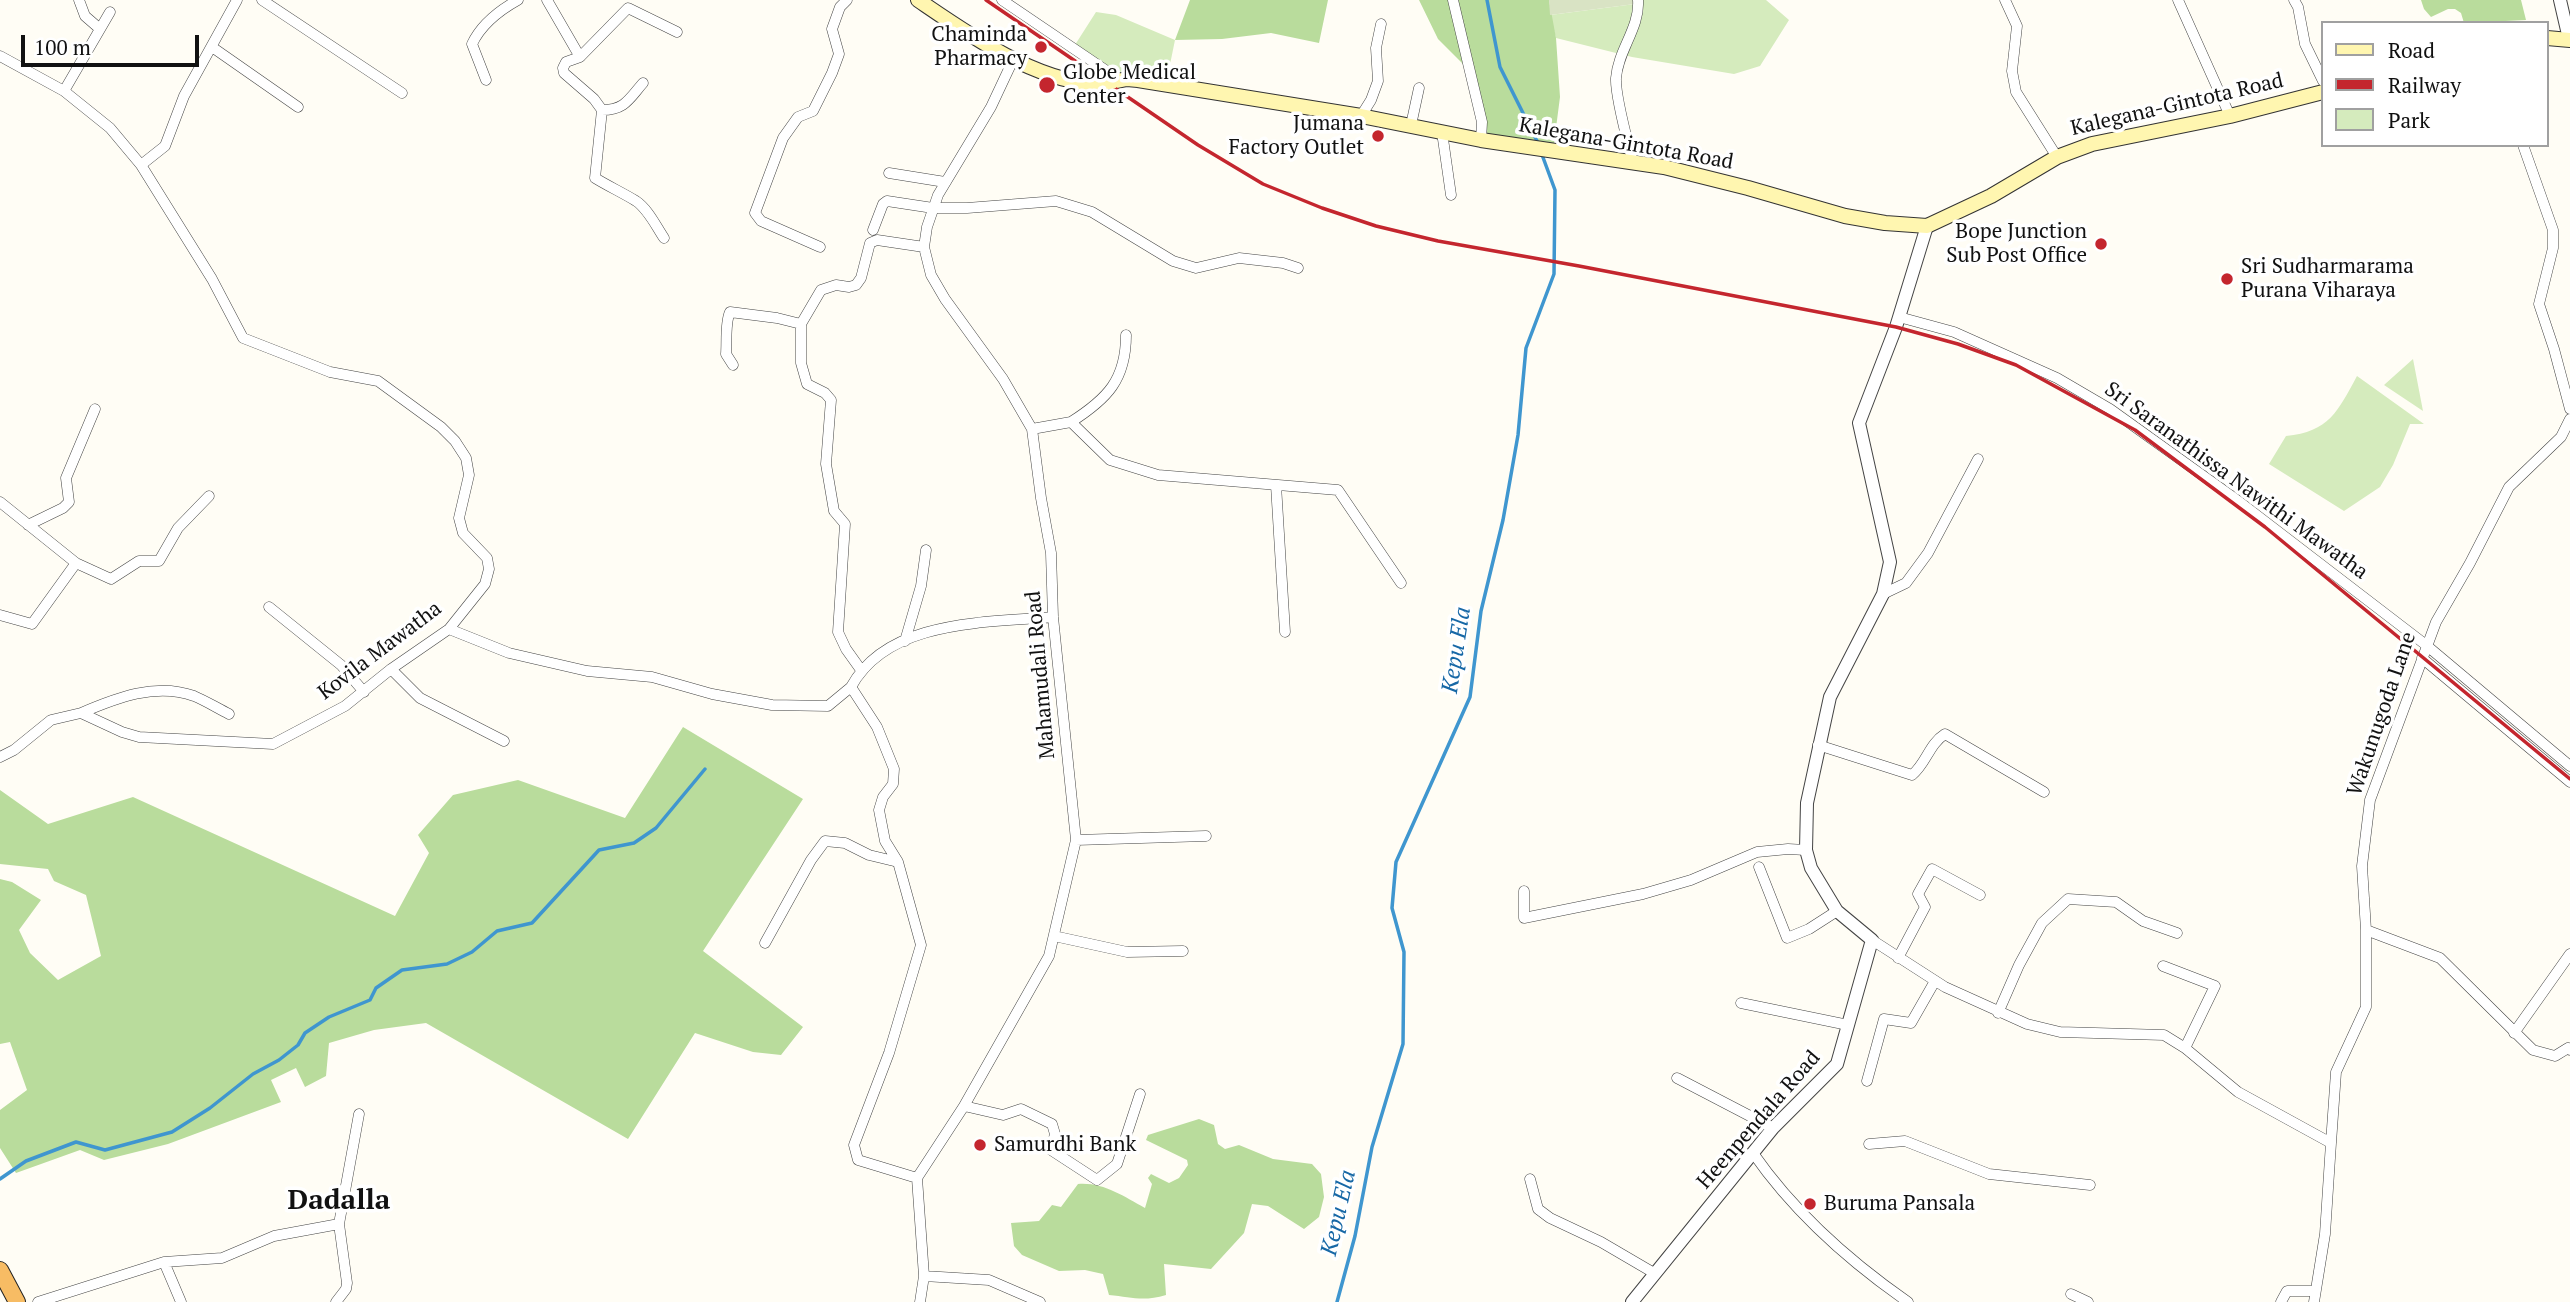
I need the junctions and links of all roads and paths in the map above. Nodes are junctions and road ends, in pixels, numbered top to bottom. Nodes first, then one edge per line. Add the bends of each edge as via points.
1 (79, 0) edge
2 (237, 0) edge
3 (262, 0) edge
4 (518, 0) edge
5 (547, 0) edge
6 (847, 0) edge
7 (918, 0) edge
8 (1002, 0) edge
9 (1453, 0) edge
10 (1638, 0) edge
11 (2005, 0) edge
12 (2178, 0) edge
13 (2294, 0) edge
14 (2560, 0) edge
15 (110, 12) dead end
16 (1381, 24) dead end
17 (100, 29) junction
18 (677, 32) dead end
19 (2549, 38) edge
20 (2569, 39) edge
21 (212, 47) junction
22 (0, 56) edge
23 (580, 57) junction
24 (1014, 58) junction
25 (2322, 79) edge
26 (486, 80) dead end
27 (1116, 81) junction
28 (643, 83) dead end
29 (1419, 88) dead end
30 (64, 91) junction
31 (2322, 92) edge
32 (402, 93) dead end
33 (298, 107) dead end
34 (602, 110) junction
35 (1362, 116) junction
36 (2230, 116) junction
37 (1411, 125) junction
38 (1442, 132) junction
39 (1480, 140) junction
40 (2525, 147) edge
41 (2057, 157) junction
42 (1633, 163) junction
43 (141, 165) junction
44 (889, 173) dead end
45 (945, 181) junction
46 (1451, 195) dead end
47 (933, 208) junction
48 (1927, 226) junction
49 (873, 230) dead end
50 (664, 238) dead end
51 (820, 247) dead end
52 (924, 247) junction
53 (1298, 268) dead end
54 (1899, 317) junction
55 (801, 324) junction
56 (1126, 335) dead end
57 (733, 365) dead end
58 (95, 409) dead end
59 (2570, 410) edge
60 (2570, 419) edge
61 (1071, 422) junction
62 (1032, 429) junction
63 (1978, 459) dead end
64 (1276, 485) junction
65 (209, 496) dead end
66 (0, 502) edge
67 (28, 524) junction
68 (926, 550) dead end
69 (76, 563) junction
70 (1401, 583) dead end
71 (1883, 594) junction
72 (269, 607) dead end
73 (0, 615) edge
74 (1053, 617) junction
75 (449, 629) junction
76 (1285, 632) dead end
77 (905, 641) junction
78 (2426, 645) junction
79 (2422, 658) junction
80 (391, 670) junction
81 (861, 670) junction
82 (851, 687) junction
83 (364, 692) junction
84 (81, 713) junction
85 (229, 714) dead end
86 (503, 741) dead end
87 (1818, 746) junction
88 (0, 757) edge
89 (2570, 766) edge
90 (2570, 782) edge
91 (2044, 792) dead end
92 (1206, 836) dead end
93 (1076, 840) junction
94 (1806, 850) junction
95 (898, 862) junction
96 (1759, 867) dead end
97 (1524, 891) dead end
98 (1980, 895) dead end
99 (1837, 911) junction
100 (2366, 930) junction
101 (2176, 933) dead end
102 (1054, 936) junction
103 (1872, 940) junction
104 (765, 943) dead end
105 (1183, 951) dead end
106 (2570, 954) edge
107 (1898, 958) junction
108 (2163, 966) dead end
109 (1936, 981) junction
110 (1741, 1003) dead end
111 (1998, 1013) junction
112 (1848, 1026) junction
113 (2514, 1033) junction
114 (2185, 1048) junction
115 (2570, 1050) edge
116 (1677, 1077) dead end
117 (1867, 1081) dead end
118 (1140, 1094) dead end
119 (964, 1105) junction
120 (359, 1114) dead end
121 (1773, 1128) junction
122 (2331, 1143) junction
123 (1869, 1144) dead end
124 (1753, 1153) junction
125 (917, 1178) junction
126 (1530, 1179) dead end
127 (2090, 1185) dead end
128 (339, 1223) junction
129 (164, 1262) junction
130 (0, 1270) edge
131 (1654, 1273) junction
132 (924, 1276) junction
133 (2314, 1291) junction
134 (2071, 1294) dead end
135 (17, 1302) edge
136 (38, 1302) edge
137 (181, 1302) edge
138 (336, 1302) edge
139 (920, 1302) edge
140 (1040, 1302) edge
141 (1632, 1302) edge
142 (1908, 1302) edge
143 (2088, 1302) edge
144 (2281, 1302) edge
145 (2314, 1302) edge

1 - 17 street via 85,16
2 - 21 street
3 - 32 street
4 - 26 street via 477,33 472,44
5 - 23 street
6 - 51 street via 832,29 839,54 832,73 813,111 798,117 783,138 755,213 761,221
7 - 24 main road, Kalegana-Gintota Road
8 - 27 street
9 - 39 street via 1482,122
10 - 42 street via 1636,22 1616,79
11 - 41 street via 2017,26 2012,71 2016,92
12 - 36 street
13 - 25 street via 2305,44
14 - 20 street
15 - 17 street
16 - 35 street via 1376,48 1378,81
17 - 30 street
18 - 23 street via 628,8
19 - 20 main road
21 - 33 street
21 - 43 street via 184,96 165,146
22 - 30 street, Kovila Mawatha
23 - 34 street via 566,62 564,73
24 - 27 main road, Kalegana-Gintota Road, bridge via 1059,79 1093,84
24 - 45 street, Mahamudali Road via 991,107
27 - 35 main road, Kalegana-Gintota Road via 1138,79
28 - 34 street via 622,107
29 - 37 street
30 - 43 street, Kovila Mawatha via 110,128
31 - 36 main road, Kalegana-Gintota Road
34 - 50 street via 595,178 637,202
35 - 37 main road, Kalegana-Gintota Road
36 - 41 main road, Kalegana-Gintota Road via 2092,144
37 - 38 main road, Kalegana-Gintota Road
38 - 39 main road, Kalegana-Gintota Road
38 - 46 street
39 - 42 main road, Kalegana-Gintota Road
40 - 59 street via 2553,230 2539,304
41 - 48 main road, Kalegana-Gintota Road via 1991,196
42 - 48 main road, Kalegana-Gintota Road via 1705,177 1845,216
43 - 75 street, Kovila Mawatha via 243,338 330,372 378,381 441,427 467,458 469,475 459,518 469,540 487,558 489,569 485,584
44 - 45 street
45 - 47 street, Mahamudali Road
47 - 49 street via 887,201
47 - 52 street, Mahamudali Road
47 - 53 street via 1056,201 1092,212 1173,261 1196,268 1239,258
48 - 54 street
52 - 55 street via 877,240 870,243 856,285 821,290
52 - 62 street, Mahamudali Road via 931,275 944,299 1003,379
54 - 71 street via 1859,424 1890,562
54 - 78 street, Sri Saranathissa Nawithi Mawatha via 1954,332 2057,379 2110,410 2237,500
55 - 57 street via 730,312 726,354
55 - 81 street via 801,363 807,384 831,400 826,464 834,511 845,524 838,632
56 - 61 street via 1121,374
58 - 67 street via 65,478 69,502
60 - 78 street, Wakunugoda Lane via 2561,437 2509,487
61 - 62 street
61 - 64 street via 1110,460 1158,475
62 - 74 street, Mahamudali Road via 1051,553
63 - 71 street via 1928,553 1906,583
64 - 70 street via 1338,490
64 - 76 street
65 - 69 street via 178,528 159,561 139,561 111,579
66 - 67 street
67 - 69 street
68 - 77 street
69 - 73 street via 32,624
71 - 87 street via 1830,697
72 - 83 street via 341,665
74 - 77 street via 932,629
74 - 93 street, Mahamudali Road
75 - 80 street, Kovila Mawatha
75 - 82 street via 509,653 587,671 652,677 772,705 828,706
77 - 81 street
78 - 79 street, Wakunugoda Lane
78 - 89 street, Sri Saranathissa Nawithi Mawatha
79 - 90 street
79 - 100 street, Wakunugoda Lane via 2370,800 2362,866
80 - 83 street, Kovila Mawatha
80 - 86 street via 420,698
81 - 82 street
82 - 95 street via 877,727 894,769 893,784 879,810 886,841
83 - 84 street, Kovila Mawatha via 273,744 139,737
84 - 85 street via 118,697 168,689
84 - 88 street via 51,720
87 - 91 street via 1912,775 1945,734
87 - 94 street via 1807,803
92 - 93 street
93 - 102 street, Mahamudali Road
94 - 97 street via 1757,852 1643,894 1524,918
94 - 99 street via 1811,868
95 - 104 street via 845,843 825,841
95 - 125 street via 921,944 889,1053 855,1145 858,1160
96 - 99 street via 1787,938
98 - 107 street via 1932,870 1918,894 1925,907
99 - 103 street
100 - 113 street via 2440,958
100 - 122 street, Wakunugoda Lane via 2366,1007 2336,1072
101 - 111 street via 2143,921 2116,902 2068,899 2042,923
102 - 105 street via 1127,952
102 - 119 street, Mahamudali Road via 1049,956
103 - 107 street
103 - 112 street, Heenpendala Road
106 - 113 street
107 - 109 street
108 - 114 street via 2215,986
109 - 111 street
109 - 117 street via 1911,1023 1884,1019
110 - 112 street
111 - 114 street via 2060,1032 2164,1035
112 - 121 street, Heenpendala Road via 1837,1064
113 - 115 street via 2533,1050 2555,1056
114 - 122 street via 2238,1091
116 - 121 street
118 - 119 street via 1117,1164 1097,1180 1051,1150 1052,1124 1021,1109 1003,1115
119 - 125 street, Mahamudali Road
120 - 128 street
121 - 124 street, Heenpendala Road
122 - 133 street, Wakunugoda Lane via 2325,1234
123 - 127 street via 1905,1142 1989,1174
124 - 131 street, Heenpendala Road
124 - 142 street via 1813,1226
125 - 132 street
126 - 131 street via 1538,1209
128 - 129 street via 274,1236 222,1258
128 - 138 street via 347,1283
129 - 136 street
129 - 137 street
130 - 135 highway
131 - 141 street, Heenpendala Road
132 - 139 street
132 - 140 street via 989,1280
133 - 144 street via 2287,1291
133 - 145 street, Wakunugoda Lane
134 - 143 street

